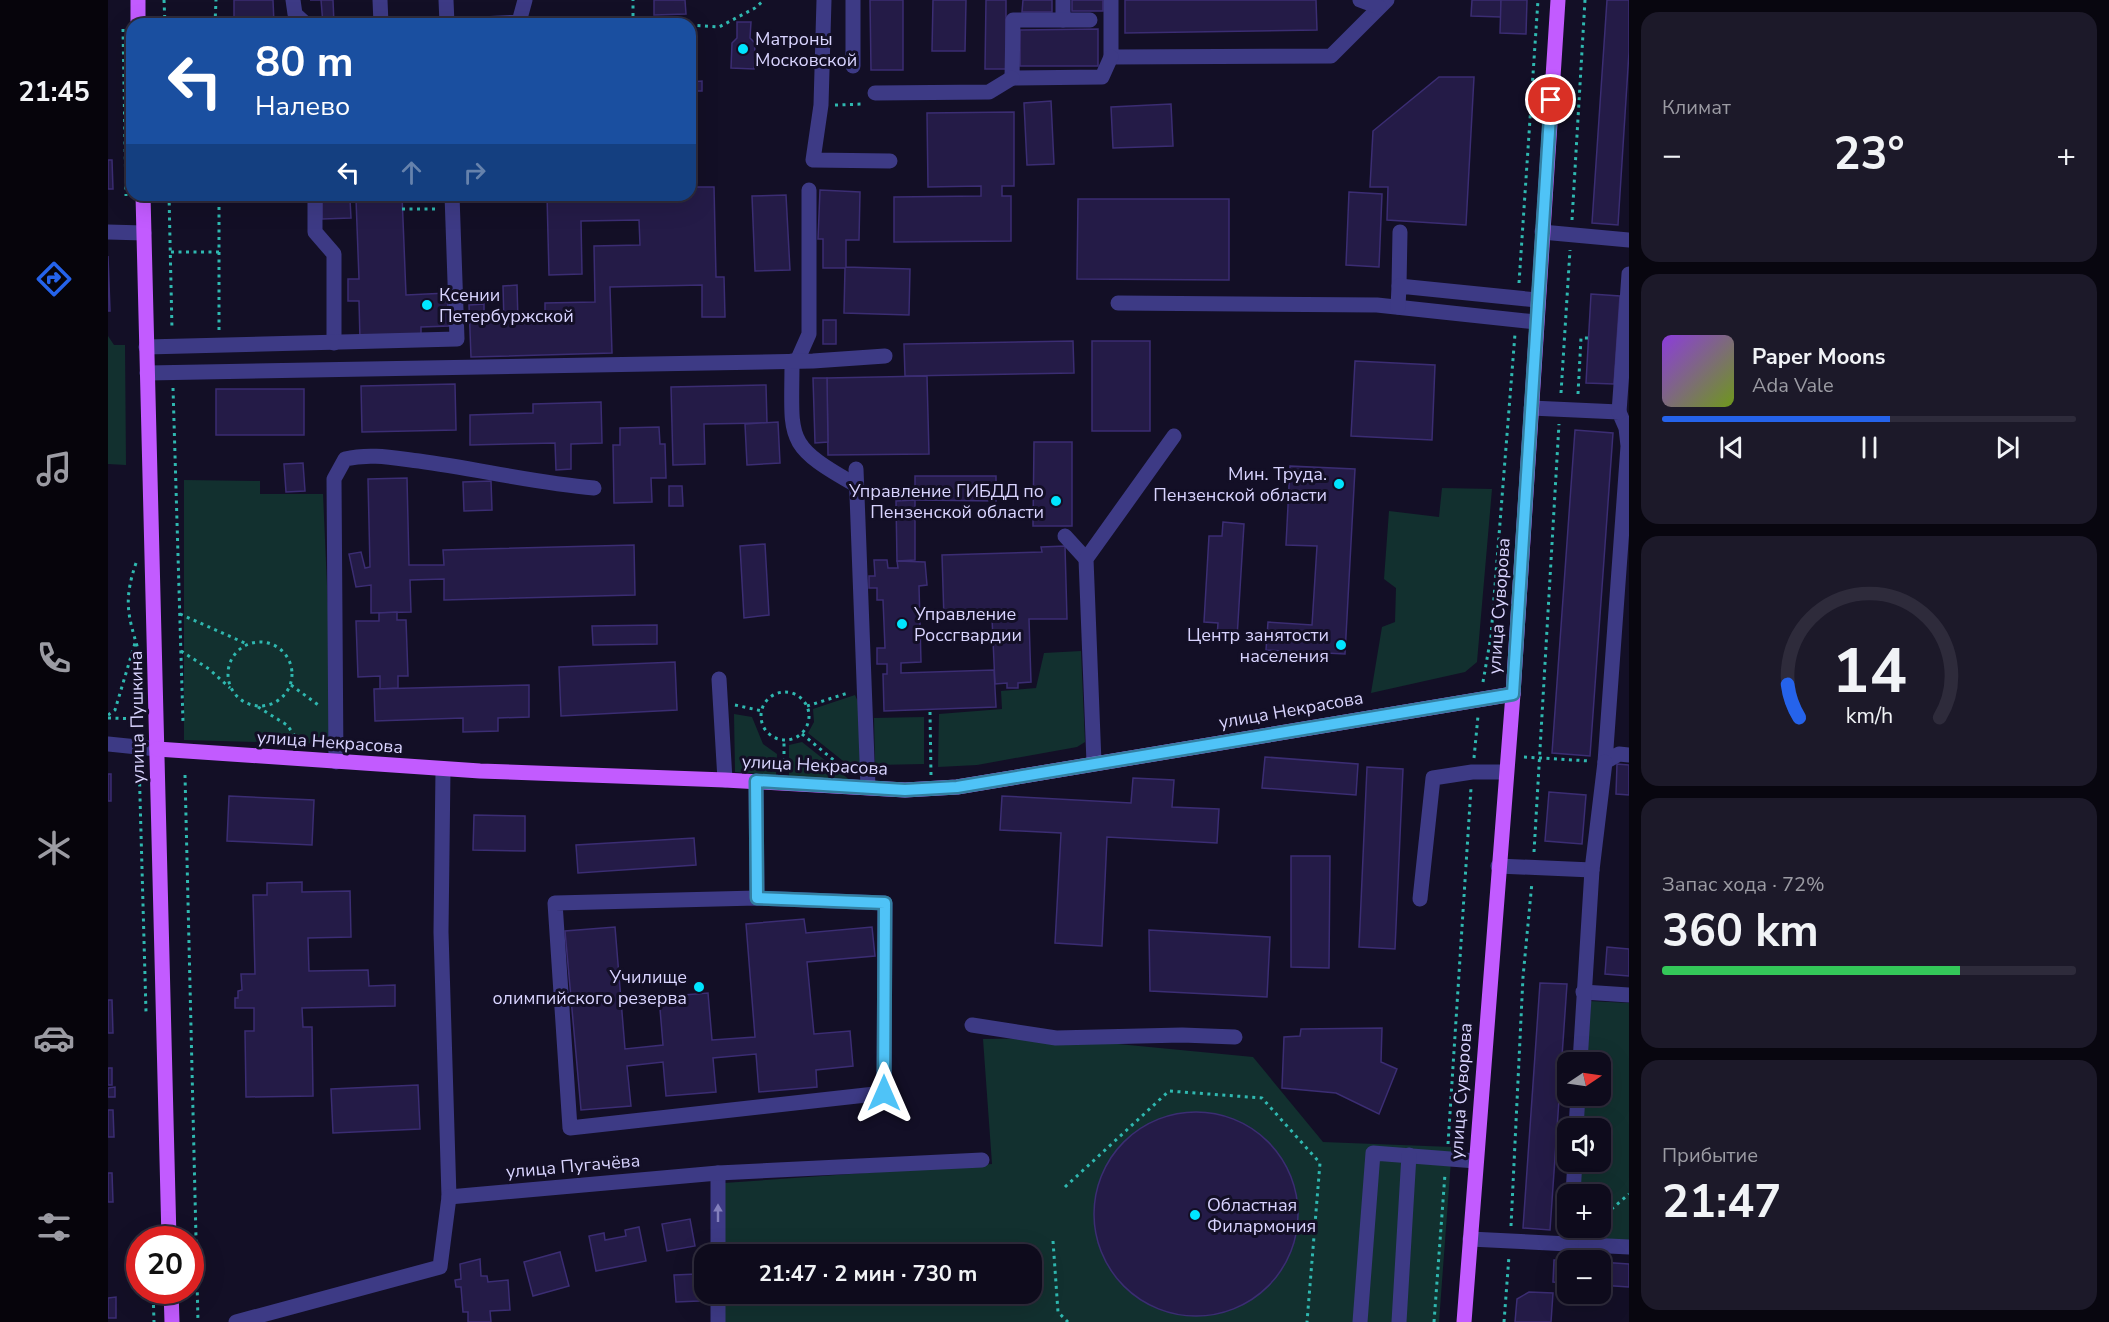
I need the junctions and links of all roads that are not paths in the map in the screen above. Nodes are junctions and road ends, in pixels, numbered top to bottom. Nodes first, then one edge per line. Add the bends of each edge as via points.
1 (138, 0) edge
2 (293, 0) edge
3 (380, 0) edge
4 (446, 0) edge
5 (525, 0) edge
6 (824, 0) edge
7 (853, 0) edge
8 (1063, 0) edge
9 (1111, 0) edge
10 (1360, 0) edge
11 (1558, 0) edge
12 (1383, 4) edge
13 (138, 18) edge
14 (299, 18) edge
15 (381, 18) edge
16 (447, 18) edge
17 (520, 18) edge
18 (1063, 20) junction
19 (1090, 20) dead end
20 (1111, 57) junction
21 (854, 66) dead end
22 (1012, 78) junction
23 (875, 93) road end
24 (890, 161) dead end
25 (809, 190) dead end
26 (143, 201) edge
27 (315, 201) edge
28 (452, 202) edge
29 (108, 232) edge
30 (1400, 232) dead end
31 (1542, 232) junction
32 (144, 233) junction
33 (1629, 240) edge
34 (1629, 274) edge
35 (1399, 286) junction
36 (1538, 300) junction
37 (1118, 303) dead end
38 (1398, 307) junction
39 (1536, 322) junction
40 (334, 343) junction
41 (146, 347) junction
42 (885, 356) dead end
43 (795, 361) junction
44 (147, 374) junction
45 (1531, 408) junction
46 (1619, 412) junction
47 (1174, 436) dead end
48 (1629, 446) edge
49 (594, 488) dead end
50 (1065, 536) dead end
51 (1086, 559) junction
52 (719, 679) dead end
53 (1513, 694) junction
54 (108, 744) edge
55 (157, 749) junction
56 (1629, 755) edge
57 (336, 762) junction
58 (1605, 762) junction
59 (1094, 763) junction
60 (443, 769) junction
61 (1506, 772) junction
62 (725, 780) junction
63 (756, 781) junction
64 (868, 788) junction
65 (1498, 866) junction
66 (1592, 870) junction
67 (757, 898) junction
68 (1420, 899) dead end
69 (1583, 992) junction
70 (1629, 995) edge
71 (972, 1025) dead end
72 (1235, 1037) dead end
73 (1580, 1052) edge
74 (1409, 1155) junction
75 (982, 1160) dead end
76 (1476, 1161) junction
77 (718, 1173) junction
78 (449, 1197) junction
79 (169, 1226) edge
80 (1571, 1238) edge
81 (1470, 1239) junction
82 (718, 1244) edge
83 (1571, 1245) junction
84 (1629, 1247) edge
85 (171, 1304) edge
86 (718, 1304) edge
87 (172, 1322) edge
88 (236, 1322) edge
89 (718, 1322) edge
90 (1360, 1322) edge
91 (1399, 1322) edge
92 (1464, 1322) edge

1 - 13 main road
2 - 14 street
3 - 15 street
4 - 16 street
5 - 17 street
6 - 24 street via 821,105 813,159
7 - 21 street
8 - 18 street
9 - 20 street
10 - 12 street
11 - 31 main road, улица Суворова
12 - 20 street via 1331,56
18 - 19 street
18 - 22 street via 1013,20
20 - 22 street via 1102,76
22 - 23 street via 989,92
25 - 43 street via 808,334
26 - 32 main road, улица Пушкина
27 - 40 street via 315,232 334,254
28 - 40 street via 457,339
29 - 32 street
30 - 35 street
31 - 33 street
31 - 36 main road, улица Суворова
32 - 41 main road, улица Пушкина
34 - 46 street
35 - 36 street
35 - 38 street
36 - 39 main road, улица Суворова
37 - 38 street
38 - 39 street
39 - 45 main road, улица Суворова
40 - 41 street
41 - 44 main road, улица Пушкина
42 - 43 street
43 - 44 street
43 - 64 street via 792,430 800,446 825,467 856,477
44 - 55 main road, улица Пушкина
45 - 46 street
45 - 53 main road, улица Суворова
46 - 48 street
47 - 51 street
48 - 58 street
49 - 57 street via 365,454 345,459 334,479
50 - 51 street
51 - 59 street
52 - 62 street
53 - 59 main road, улица Некрасова
53 - 61 main road, улица Суворова
54 - 55 street, улица Некрасова
55 - 57 main road, улица Некрасова
55 - 79 main road, улица Пушкина
56 - 58 street via 1619,754
57 - 60 main road, улица Некрасова
58 - 66 street
59 - 64 main road, улица Некрасова via 957,787
60 - 62 main road, улица Некрасова
60 - 78 street via 441,932
61 - 65 main road, улица Суворова
61 - 68 street via 1433,778
62 - 63 main road, улица Некрасова
63 - 64 main road, улица Некрасова
63 - 67 street
65 - 66 street
65 - 76 main road, улица Суворова
66 - 69 street
67 - 67 street via 885,903 884,1093 570,1128 555,903
69 - 70 street
69 - 73 street
71 - 72 street via 1056,1038
74 - 76 street
74 - 90 street via 1373,1153
74 - 91 street
75 - 77 street, улица Пугачёва
76 - 81 main road, улица Суворова
77 - 78 street, улица Пугачёва
82 -> 77 street
78 - 88 street via 440,1267
80 - 83 street
81 - 83 street
81 - 92 main road, улица Суворова
83 - 84 street
85 - 87 main road
86 - 89 street

